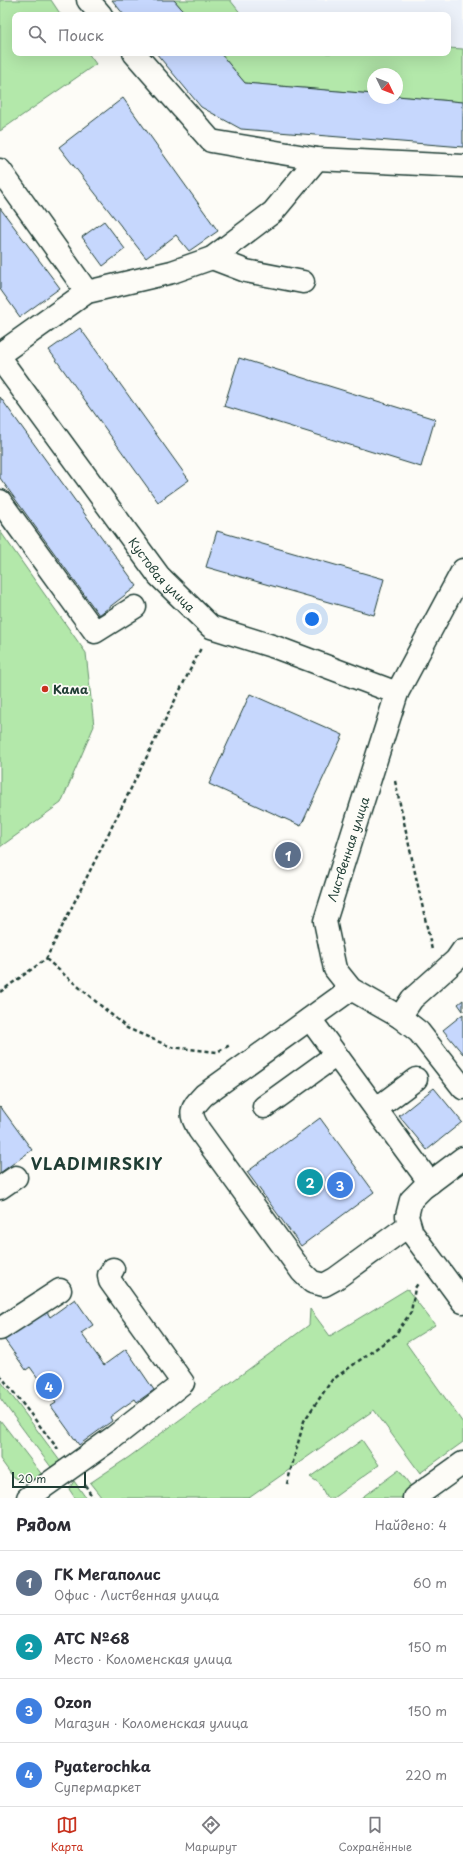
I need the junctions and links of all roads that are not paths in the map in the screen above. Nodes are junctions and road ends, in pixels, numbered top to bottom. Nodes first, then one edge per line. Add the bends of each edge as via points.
1 (88, 0) edge
2 (98, 12) edge
3 (137, 56) edge
4 (317, 159) junction
5 (463, 166) edge
6 (0, 170) edge
7 (212, 258) junction
8 (304, 282) dead end
9 (87, 292) junction
10 (0, 354) edge
11 (0, 359) edge
12 (0, 501) edge
13 (463, 570) edge
14 (135, 606) dead end
15 (397, 693) junction
16 (463, 950) edge
17 (351, 988) junction
18 (400, 1017) junction
19 (310, 1019) junction
20 (336, 1055) junction
21 (416, 1079) dead end
22 (463, 1088) edge
23 (264, 1107) dead end
24 (376, 1109) junction
25 (463, 1158) edge
26 (430, 1183) junction
27 (409, 1225) junction
28 (113, 1269) dead end
29 (60, 1290) dead end
30 (463, 1302) edge
31 (0, 1329) edge
32 (463, 1463) edge
33 (28, 1498) edge
34 (414, 1498) edge

1 - 2 street
3 - 4 street via 211,141
4 - 5 street
4 - 7 street via 273,212
6 - 9 street
7 - 8 street via 246,271
7 - 9 street via 172,272
9 - 10 street
11 - 15 street, Кустовая улица via 159,576 211,627 275,647
12 - 14 street via 94,632
13 - 15 street, Лиственная улица
15 - 17 street, Лиственная улица via 325,921 335,969
16 - 18 street via 456,960 412,999
17 - 18 street, Лиственная улица
17 - 19 street
18 - 22 street, Лиственная улица via 419,1032
19 - 20 street
19 - 27 street via 204,1096 192,1108 192,1118 236,1182 312,1282 324,1285 335,1279
20 - 23 street
20 - 24 street
21 - 24 street
24 - 26 street
25 - 26 street
26 - 27 street via 411,1200 407,1216
27 - 30 street via 412,1233
28 - 33 street via 109,1275 110,1281 183,1383 114,1437
29 - 31 street
32 - 34 street

